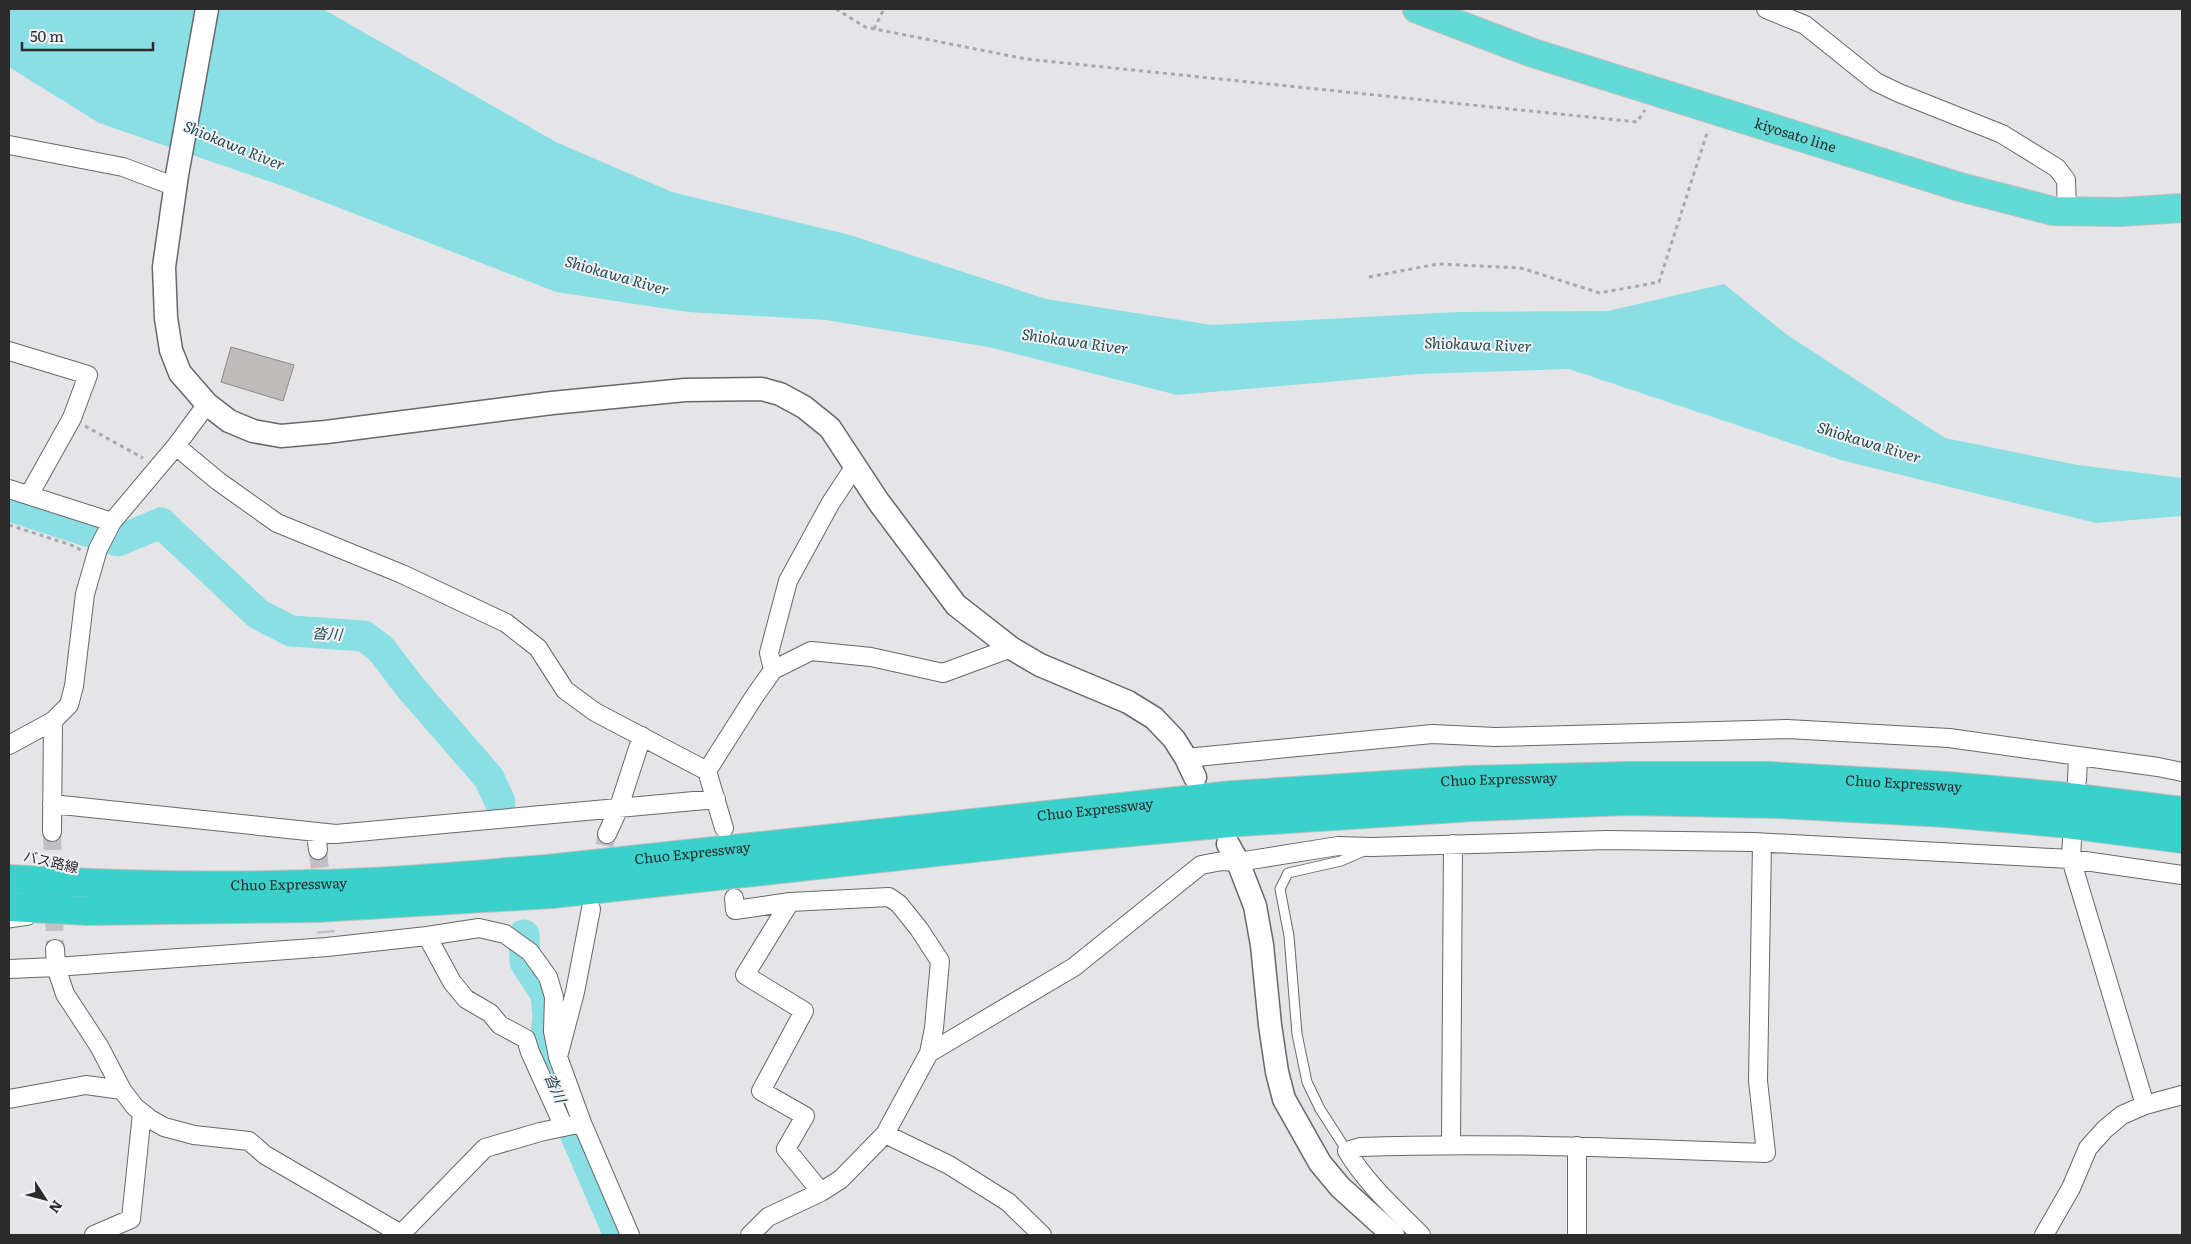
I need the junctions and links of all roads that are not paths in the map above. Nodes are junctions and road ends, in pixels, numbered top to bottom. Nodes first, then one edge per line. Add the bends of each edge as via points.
1 (207, 9) edge
2 (1417, 9) edge
3 (1766, 9) edge
4 (9, 145) edge
5 (176, 181) junction
6 (2182, 208) edge
7 (2067, 211) junction
8 (9, 351) edge
9 (207, 404) junction
10 (176, 446) junction
11 (855, 466) junction
12 (9, 488) edge
13 (29, 495) junction
14 (110, 525) junction
15 (1011, 648) junction
16 (773, 670) junction
17 (53, 721) junction
18 (642, 736) junction
19 (9, 745) edge
20 (2078, 756) junction
21 (1191, 767) joint
22 (708, 771) junction
23 (2182, 772) edge
24 (2077, 781) dead end
25 (716, 799) junction
26 (52, 804) junction
27 (618, 810) junction
28 (2182, 811) edge
29 (724, 828) dead end
30 (52, 832) tunnel mouth
31 (316, 832) junction
32 (607, 834) tunnel mouth
33 (2182, 839) edge
34 (2072, 840) dead end
35 (1762, 843) junction
36 (1453, 844) junction
37 (1371, 847) junction
38 (318, 850) tunnel mouth
39 (1233, 853) junction
40 (2071, 860) junction
41 (18, 875) edge
42 (2182, 875) edge
43 (734, 898) dead end
44 (790, 902) junction
45 (9, 907) edge
46 (591, 910) dead end
47 (88, 911) junction
48 (9, 923) edge
49 (427, 936) junction
50 (55, 950) tunnel mouth
51 (56, 968) junction
52 (9, 969) edge
53 (929, 1053) junction
54 (561, 1064) junction
55 (122, 1090) junction
56 (548, 1091) junction
57 (2182, 1095) edge
58 (9, 1099) edge
59 (2145, 1105) junction
60 (142, 1113) junction
61 (582, 1123) junction
62 (564, 1126) junction
63 (885, 1134) junction
64 (1451, 1144) junction
65 (1577, 1146) junction
66 (1347, 1152) junction
67 (821, 1192) junction
68 (94, 1235) edge
69 (401, 1235) edge
70 (630, 1235) edge
71 (750, 1235) edge
72 (1042, 1235) edge
73 (1393, 1235) edge
74 (1421, 1235) edge
75 (1577, 1235) edge
76 (2044, 1235) edge

1 - 5 street
2 - 7 highway, kiyosato line via 1533,53 1960,187 2053,211
3 - 7 street via 1805,25 1876,82 2002,134 2057,168 2066,180
4 - 5 street via 123,167
5 - 9 street via 164,268 166,318 171,350 180,373
6 - 7 highway, kiyosato line
8 - 13 street via 88,375 72,418
9 - 10 street
9 - 11 street via 229,421 253,431 281,436 685,390 762,389 804,407 830,428
10 - 14 street
10 - 18 street via 277,523 402,574 506,622 538,648 565,690 595,712
11 - 15 street via 956,605
11 - 16 street via 788,581 769,653
12 - 13 street
13 - 14 street
14 - 17 street via 96,553 85,594 73,696 63,713
15 - 16 street via 943,672 871,657 811,651
15 - 21 street via 1056,672 1128,702 1154,718 1174,739
16 - 22 street
17 - 19 street
17 - 26 street
18 - 22 street
18 - 27 street
20 - 21 street via 1949,738 1787,729 1495,737 1432,734
20 - 23 street
20 - 24 street
22 - 25 street
25 - 27 street
25 - 29 street
26 - 30 street
26 - 31 street
27 - 31 street via 336,834
27 - 32 street
28 - 41 highway, Chuo Expressway via 1967,788 1770,776 1466,780 1232,795 557,868 445,877 309,884 87,884
31 - 38 street
33 - 47 highway, Chuo Expressway via 2060,823 1945,813 1777,804 1619,802 1473,807 1241,822 1066,838 552,894 317,908
34 - 40 street
35 - 36 street via 1607,840
35 - 40 street
35 - 65 street via 1758,1081 1766,1153
36 - 37 street
36 - 64 street
37 - 39 street
37 - 66 lane via 1342,861 1288,873 1280,889 1289,936 1297,1034 1307,1082
39 - 53 street via 1222,861 1201,865 1074,968
39 - 73 street via 1255,906 1277,1072 1284,1099 1320,1163 1340,1187
40 - 42 street
40 - 59 street
43 - 44 street via 735,910
44 - 53 street via 889,897 899,904 940,961
44 - 67 street via 745,975 804,1011 761,1091 805,1116 786,1149
45 - 47 highway, Chuo Expressway
46 - 54 street
47 - 48 lane
49 - 51 street via 326,940
49 - 54 street via 479,928 504,934 530,952 548,977 554,997 553,1031
49 - 56 street via 452,982 466,999 526,1039
50 - 51 street
51 - 52 street
51 - 55 street via 65,994 99,1046
53 - 63 street
54 - 56 street
54 - 61 street
55 - 58 street via 86,1085
55 - 60 street
56 - 62 street
57 - 59 street
59 - 76 street via 2122,1115 2088,1148 2071,1188
60 - 68 street via 131,1219
60 - 69 street via 164,1127 249,1142 265,1155
61 - 62 street
61 - 70 street
62 - 69 street via 485,1148
63 - 67 street via 841,1179
63 - 72 street via 948,1165 1008,1202
64 - 65 street
64 - 66 street via 1360,1147
65 - 75 street
66 - 74 street via 1389,1203
67 - 71 street via 768,1217

